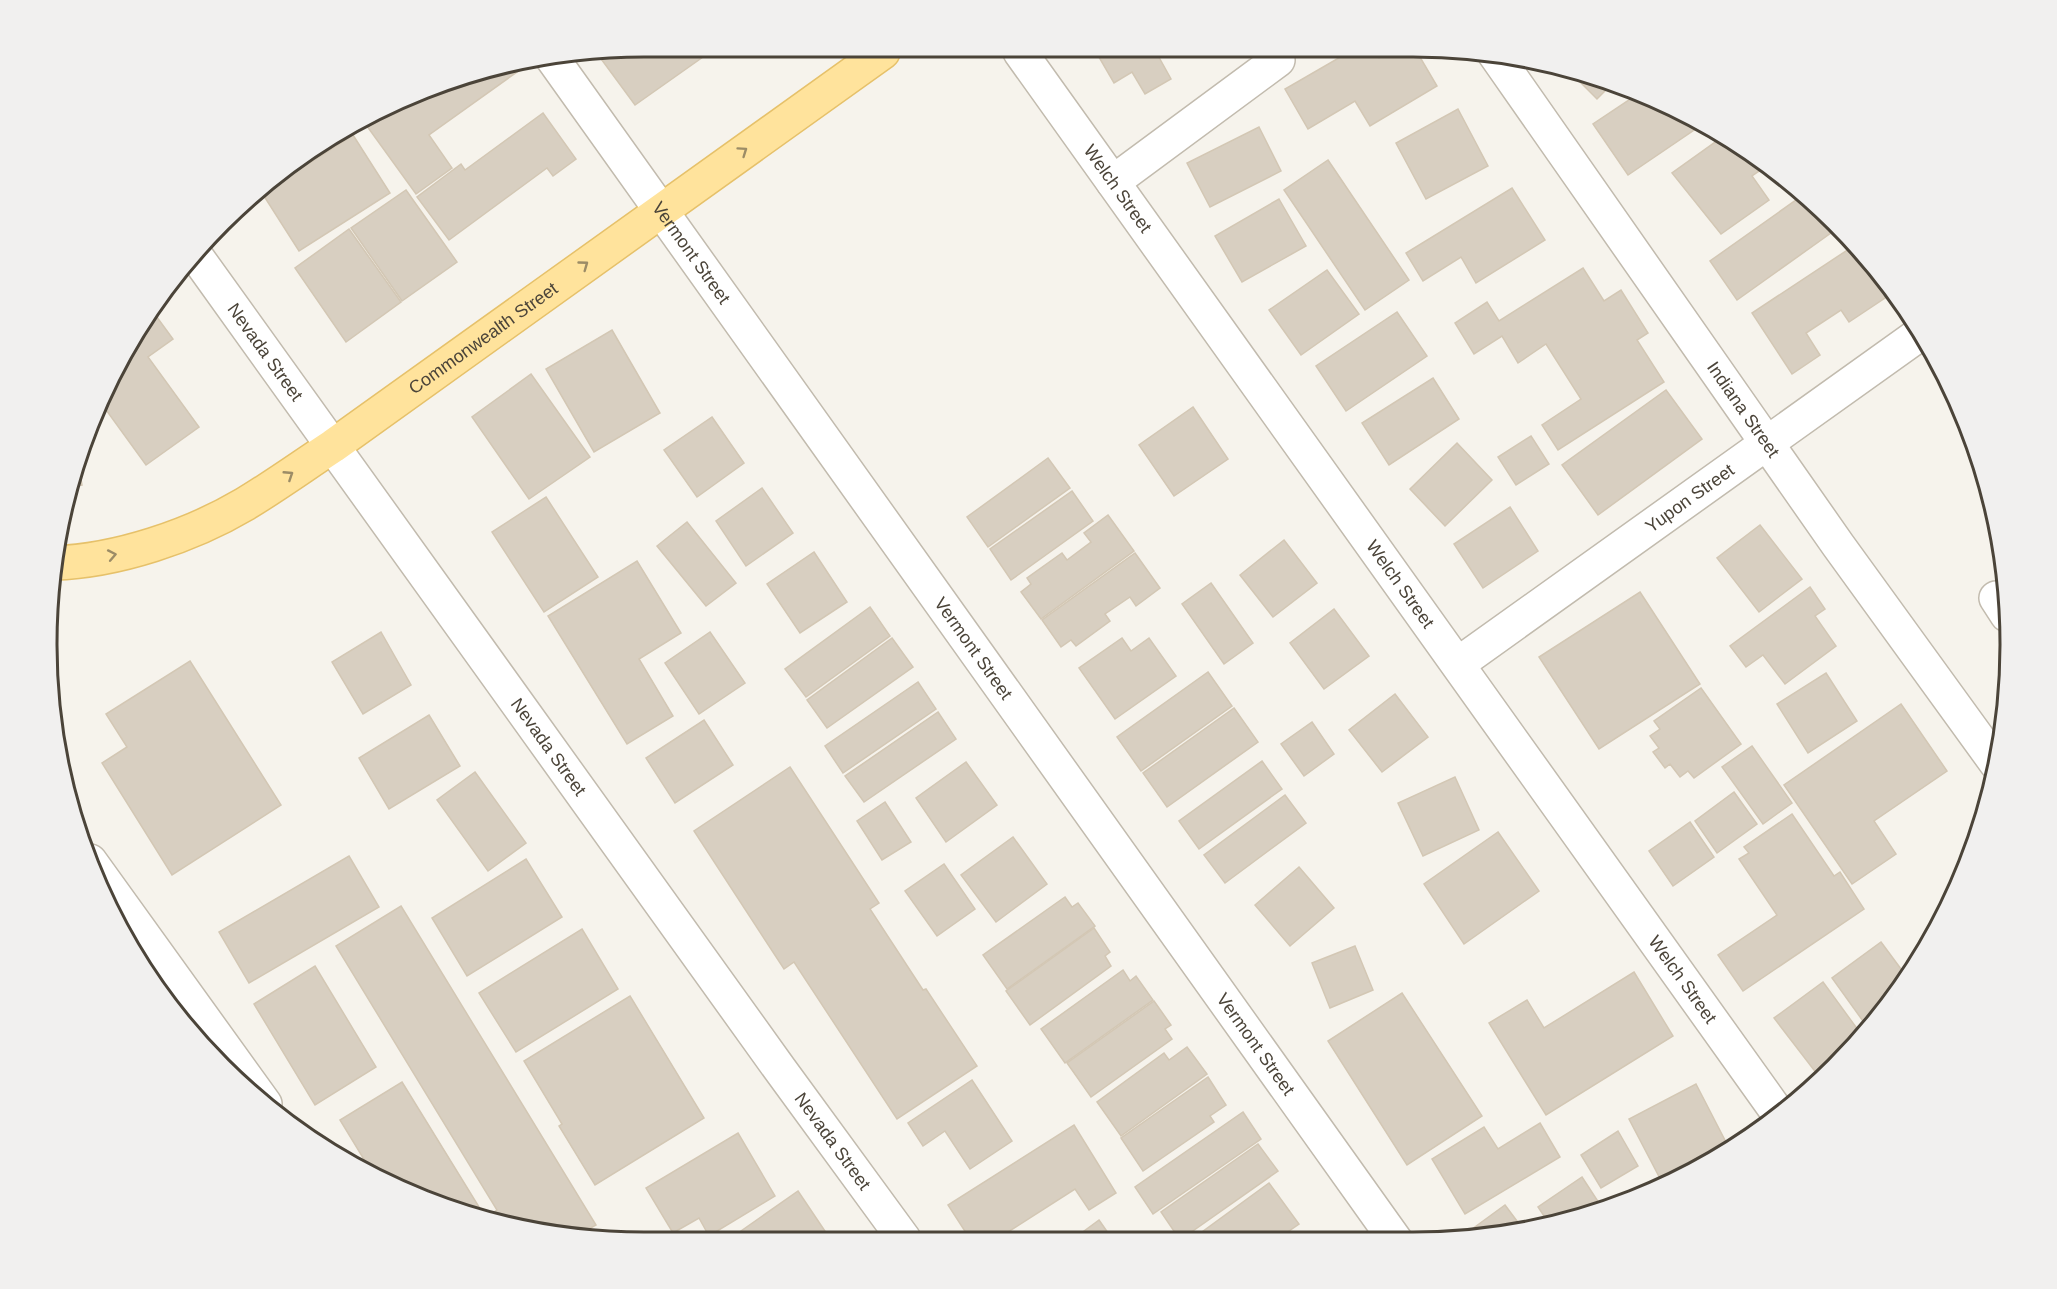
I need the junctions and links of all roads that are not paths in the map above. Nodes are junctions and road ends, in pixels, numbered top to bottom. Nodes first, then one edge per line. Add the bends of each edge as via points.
1 (875, 57) edge
2 (1024, 57) edge
3 (1278, 60) dead end
4 (556, 64) edge
5 (1502, 64) edge
6 (1113, 182) junction
7 (660, 210) junction
8 (200, 261) edge
9 (1913, 338) edge
10 (1767, 443) junction
11 (333, 446) junction
12 (63, 563) edge
13 (1458, 664) junction
14 (1990, 754) edge
15 (113, 893) edge
16 (242, 1072) edge
17 (1774, 1108) edge
18 (899, 1232) edge
19 (1390, 1232) edge

7 -> 1 main road, Commonwealth Street
2 - 6 street, Welch Street
3 - 6 street
4 - 7 street, Vermont Street
5 - 10 street, Indiana Street
6 - 13 street, Welch Street
11 -> 7 main road, Commonwealth Street
7 - 19 street, Vermont Street
8 - 11 street, Nevada Street
9 - 10 street, Yupon Street
10 - 13 street, Yupon Street
10 - 14 street, Indiana Street
12 -> 11 main road, Commonwealth Street via 131,551 194,530 244,504
11 - 18 street, Nevada Street
13 - 17 street, Welch Street
15 - 16 street

